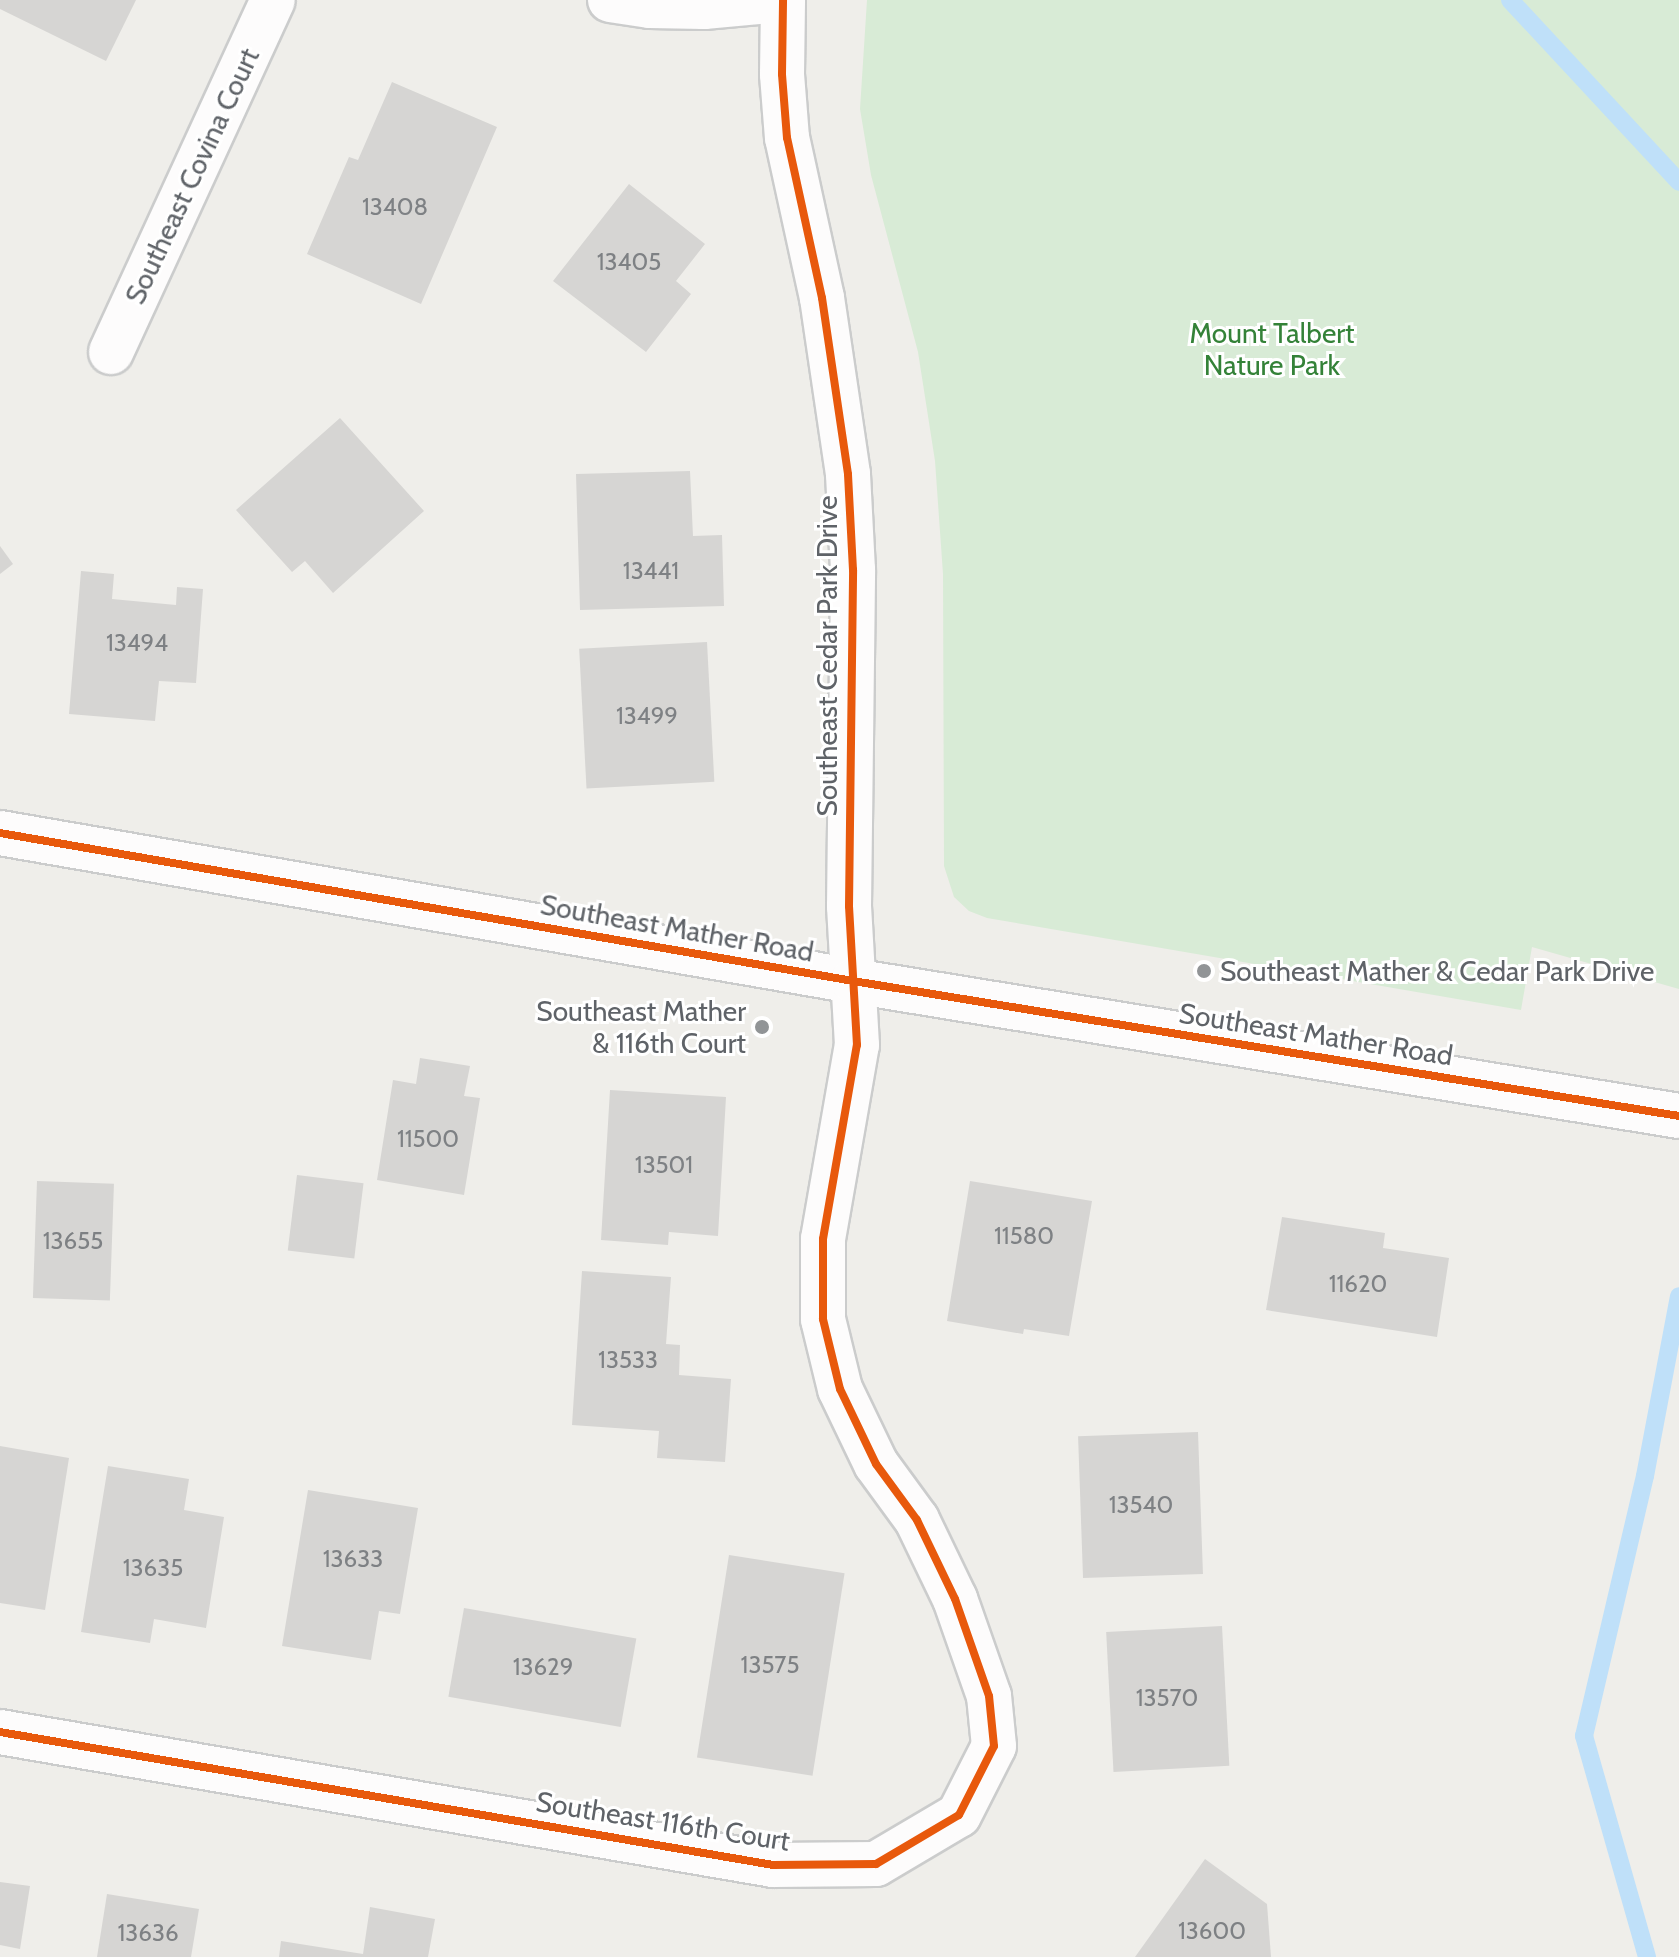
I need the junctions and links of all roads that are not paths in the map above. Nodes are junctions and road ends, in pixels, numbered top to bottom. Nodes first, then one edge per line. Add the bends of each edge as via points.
1 (273, 0) edge
2 (610, 0) edge
3 (782, 0) edge
4 (111, 352) dead end
5 (0, 833) edge
6 (853, 981) junction
7 (1679, 1116) edge
8 (0, 1732) edge

1 - 4 street, Southeast Covina Court
2 - 3 street via 704,7
3 - 6 street, Southeast Cedar Park Drive via 787,138 822,298 848,474 853,570
5 - 6 street, Southeast Mather Road
6 - 7 street, Southeast Mather Road
6 - 8 street, Southeast 116th Court via 857,1045 823,1239 823,1319 840,1389 876,1464 923,1533 955,1599 989,1696 994,1746 959,1815 876,1864 773,1865

